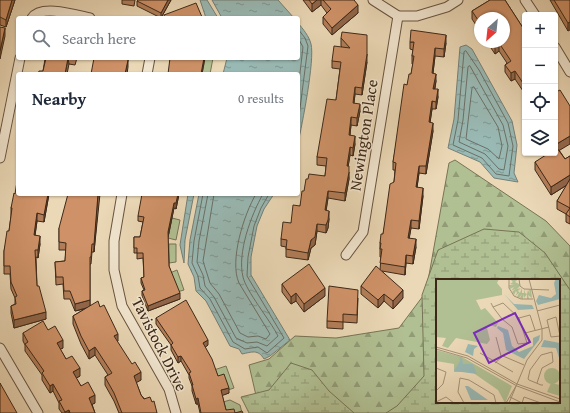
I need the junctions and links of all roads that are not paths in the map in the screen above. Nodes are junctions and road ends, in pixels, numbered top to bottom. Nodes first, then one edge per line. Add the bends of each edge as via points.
1 (373, 0) edge
2 (458, 0) edge
3 (525, 0) edge
4 (533, 12) edge
5 (34, 16) edge
6 (79, 16) edge
7 (398, 16) junction
8 (556, 48) edge
9 (20, 60) edge
10 (150, 60) edge
11 (17, 72) edge
12 (147, 72) edge
13 (570, 72) edge
14 (16, 74) edge
15 (3, 128) edge
16 (0, 158) edge
17 (122, 196) edge
18 (346, 255) dead end
19 (0, 348) edge
20 (38, 413) edge
21 (176, 413) edge

1 - 7 street
2 - 7 street via 447,7 417,16
3 - 4 street
5 - 6 street via 47,10
7 - 18 street, Newington Place via 363,232
8 - 13 street
9 - 11 street
10 - 12 street
14 - 15 street
15 - 16 street
17 - 21 street, Tavistock Drive via 114,241 114,270 122,306 169,389
19 - 20 street

